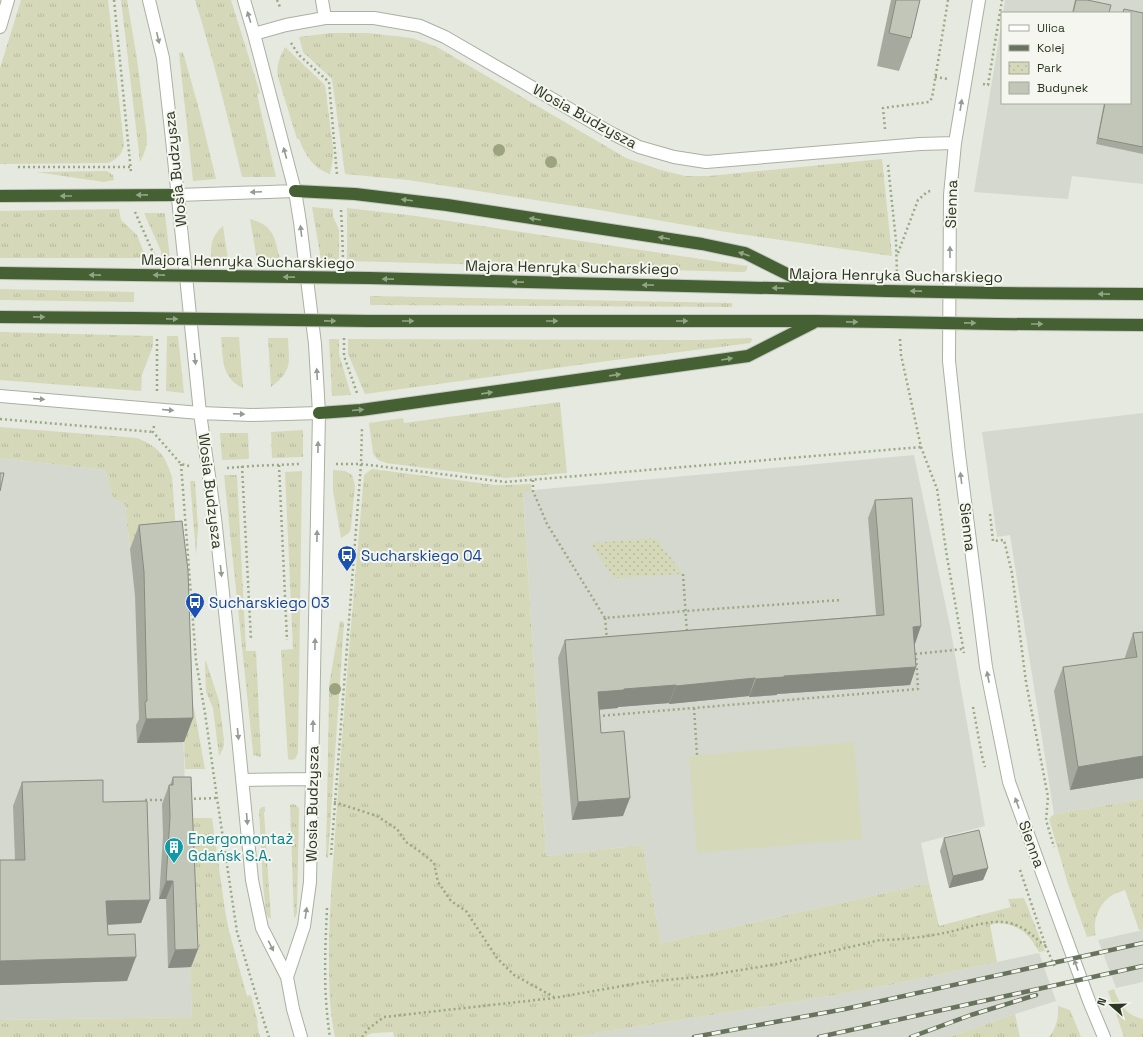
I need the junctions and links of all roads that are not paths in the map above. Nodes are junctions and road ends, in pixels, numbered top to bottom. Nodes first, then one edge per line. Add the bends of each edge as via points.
1 (8, 0) edge
2 (149, 0) edge
3 (244, 0) edge
4 (322, 0) edge
5 (979, 0) edge
6 (324, 18) junction
7 (0, 27) edge
8 (254, 34) junction
9 (955, 143) junction
10 (295, 191) junction
11 (178, 195) junction
12 (0, 196) edge
13 (0, 273) edge
14 (817, 289) junction
15 (1143, 294) edge
16 (0, 316) edge
17 (816, 321) junction
18 (1143, 325) edge
19 (0, 396) edge
20 (200, 413) junction
21 (319, 413) junction
22 (312, 779) junction
23 (243, 780) junction
24 (287, 977) junction
25 (301, 1037) edge
26 (1104, 1037) edge

1 - 7 street
2 -> 11 street, Wosia Budzysza via 163,58
8 -> 3 street, Wosia Budzysza
4 - 6 street
9 -> 5 street, Sienna
6 - 8 street, Wosia Budzysza
6 - 9 street, Wosia Budzysza via 374,18 420,26 445,37 611,133 639,147 674,157 706,162 887,146
10 -> 8 street, Wosia Budzysza
26 -> 9 street, Sienna via 1009,782 986,667 949,361 950,195
10 -> 11 street
14 -> 10 highway via 745,254 702,244 447,205 355,194
21 -> 10 street, Wosia Budzysza via 315,344
11 -> 12 highway
11 -> 20 street, Wosia Budzysza
14 -> 13 highway, Majora Henryka Sucharskiego, bridge via 370,278
15 -> 14 highway, Majora Henryka Sucharskiego, bridge
16 -> 17 highway, bridge via 369,321
17 -> 18 highway, bridge
21 -> 17 highway via 369,409 748,356
19 -> 20 street
20 -> 21 street
20 -> 23 street, Wosia Budzysza
22 -> 21 street, Wosia Budzysza
22 - 23 street
24 -> 22 street, Wosia Budzysza via 304,926 309,890
23 -> 24 street, Wosia Budzysza via 252,880 262,928
24 - 25 street, Wosia Budzysza via 292,1009

